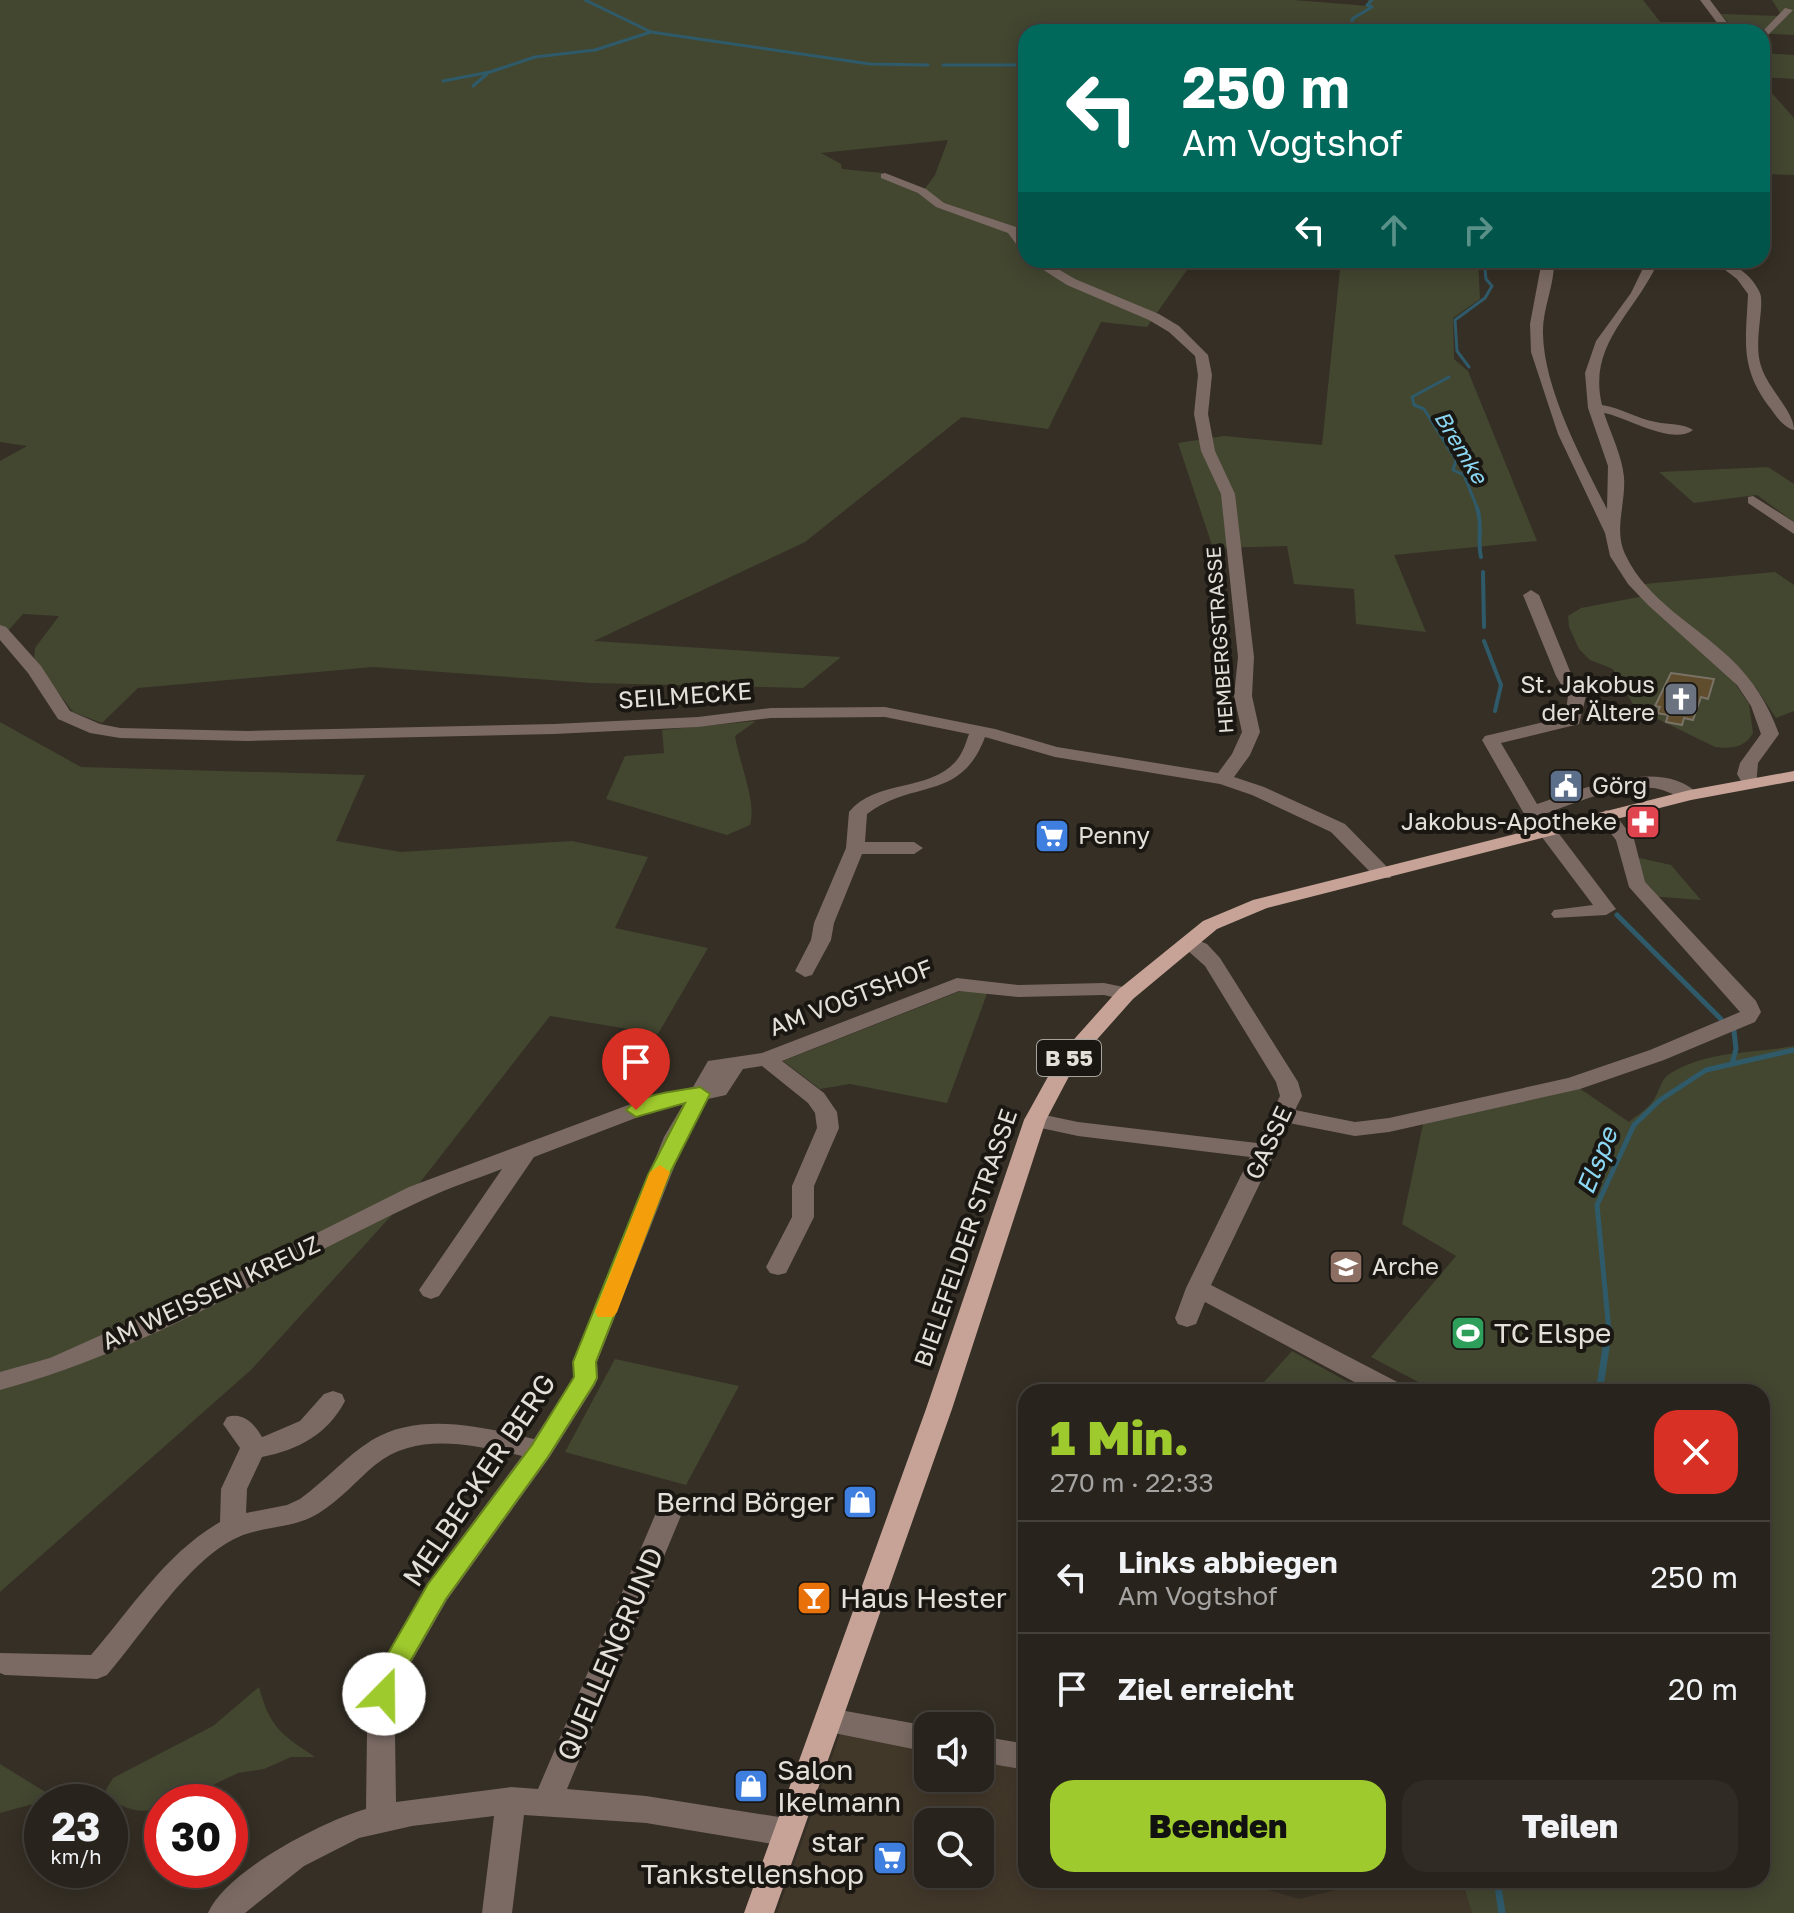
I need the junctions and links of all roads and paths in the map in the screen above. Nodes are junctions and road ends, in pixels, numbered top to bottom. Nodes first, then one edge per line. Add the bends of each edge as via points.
1 (1705, 0) edge
2 (1788, 10) dead end
3 (1723, 24) edge
4 (1770, 29) edge
5 (885, 176) dead end
6 (1018, 238) edge
7 (1047, 268) edge
8 (1547, 268) edge
9 (1649, 268) edge
10 (1730, 268) edge
11 (1595, 408) junction
12 (1794, 426) edge
13 (1686, 430) dead end
14 (1753, 500) dead end
15 (1794, 529) edge
16 (1613, 533) junction
17 (1531, 595) dead end
18 (0, 630) edge
19 (979, 731) junction
20 (1794, 776) edge
21 (1223, 779) junction
22 (1750, 782) junction
23 (1690, 795) junction
24 (1532, 812) junction
25 (1606, 816) junction
26 (1547, 831) junction
27 (855, 848) junction
28 (914, 848) dead end
29 (1383, 874) junction
30 (1561, 914) dead end
31 (1188, 942) junction
32 (805, 971) dead end
33 (1126, 994) junction
34 (766, 1059) junction
35 (700, 1094) junction
36 (1283, 1115) junction
37 (1035, 1120) junction
38 (528, 1149) junction
39 (1265, 1151) junction
40 (417, 1193) joint
41 (778, 1267) dead end
42 (1198, 1288) junction
43 (431, 1290) dead end
44 (1187, 1318) dead end
45 (0, 1381) edge
46 (1379, 1384) edge
47 (333, 1401) dead end
48 (236, 1424) dead end
49 (253, 1448) junction
50 (540, 1451) junction
51 (672, 1506) dead end
52 (233, 1528) junction
53 (5, 1663) dead end
54 (829, 1721) junction
55 (914, 1736) edge
56 (994, 1751) edge
57 (1018, 1756) edge
58 (511, 1800) junction
59 (547, 1802) junction
60 (381, 1819) junction
61 (785, 1832) junction
62 (223, 1913) edge
63 (497, 1913) edge
64 (759, 1913) edge

1 - 3 street
2 - 4 street
5 - 6 street via 940,205 1012,230
7 - 21 street, HEMBERGSTRASSE via 1154,317 1201,355 1201,414 1208,451 1228,494 1246,657 1243,696 1251,732
8 - 16 street via 1536,333 1544,376 1598,509
9 - 11 street via 1598,350 1592,370
10 - 12 street via 1754,294 1751,356 1770,401
11 - 13 street via 1651,426
11 - 16 street via 1616,469
14 - 15 street
16 - 22 street via 1616,552 1632,580 1728,667 1765,716 1770,734 1749,763
17 - 24 street via 1577,696 1573,720 1491,740
18 - 19 street, SEILMECKE via 64,715 120,733 248,736 554,729 771,713 885,712
19 - 21 street, SEILMECKE via 1055,752
19 - 27 street via 964,764 947,776 897,789 866,805 856,819
20 - 22 main road, BIELEFELDER STRASSE / B 55
21 - 29 street, SEILMECKE via 1338,828
22 - 23 main road, BIELEFELDER STRASSE / B 55
23 - 24 street via 1672,784 1645,781
23 - 25 main road, BIELEFELDER STRASSE / B 55
24 - 26 street
25 - 26 main road, BIELEFELDER STRASSE / B 55
25 - 36 street via 1625,839 1636,883 1751,1012 1711,1035 1572,1084 1424,1117 1355,1129
26 - 29 main road, BIELEFELDER STRASSE / B 55
26 - 30 street via 1606,909
27 - 28 street
27 - 32 street
29 - 31 main road, BIELEFELDER STRASSE / B 55 via 1260,904 1227,916
31 - 33 main road, BIELEFELDER STRASSE / B 55
31 - 36 street, GASSE via 1213,962 1287,1082 1291,1096
33 - 34 street, AM VOGTSHOF via 957,984
33 - 37 main road, BIELEFELDER STRASSE / B 55 via 1067,1060
34 - 35 street, AM VOGTSHOF via 738,1061 718,1090
34 - 41 street via 816,1098 826,1112 828,1128 803,1186 803,1217
35 - 38 street, AM VOGTSHOF via 663,1100
35 - 50 street, MELBECKER BERG via 659,1175 585,1362 586,1378
36 - 39 street, GASSE
37 - 39 street
37 - 54 main road, BIELEFELDER STRASSE / B 55
38 - 40 street, AM VOGTSHOF
38 - 43 street
39 - 42 street, GASSE
40 - 45 street, AM WEISSEN KREUZ via 56,1366
42 - 44 street, GASSE
42 - 46 street
47 - 49 street via 294,1440
48 - 49 street
49 - 52 street via 234,1489
50 - 52 street via 481,1436 403,1437 308,1506
50 - 60 street, MELBECKER BERG via 437,1592 391,1672 381,1733
51 - 59 street, QUELLENGRUND
52 - 53 street via 152,1600 97,1667
54 - 55 street
54 - 61 main road, BIELEFELDER STRASSE / B 55
56 - 57 street
58 - 59 street
58 - 60 street
58 - 63 street
59 - 61 street
60 - 62 street via 299,1851
61 - 64 main road, BIELEFELDER STRASSE / B 55

